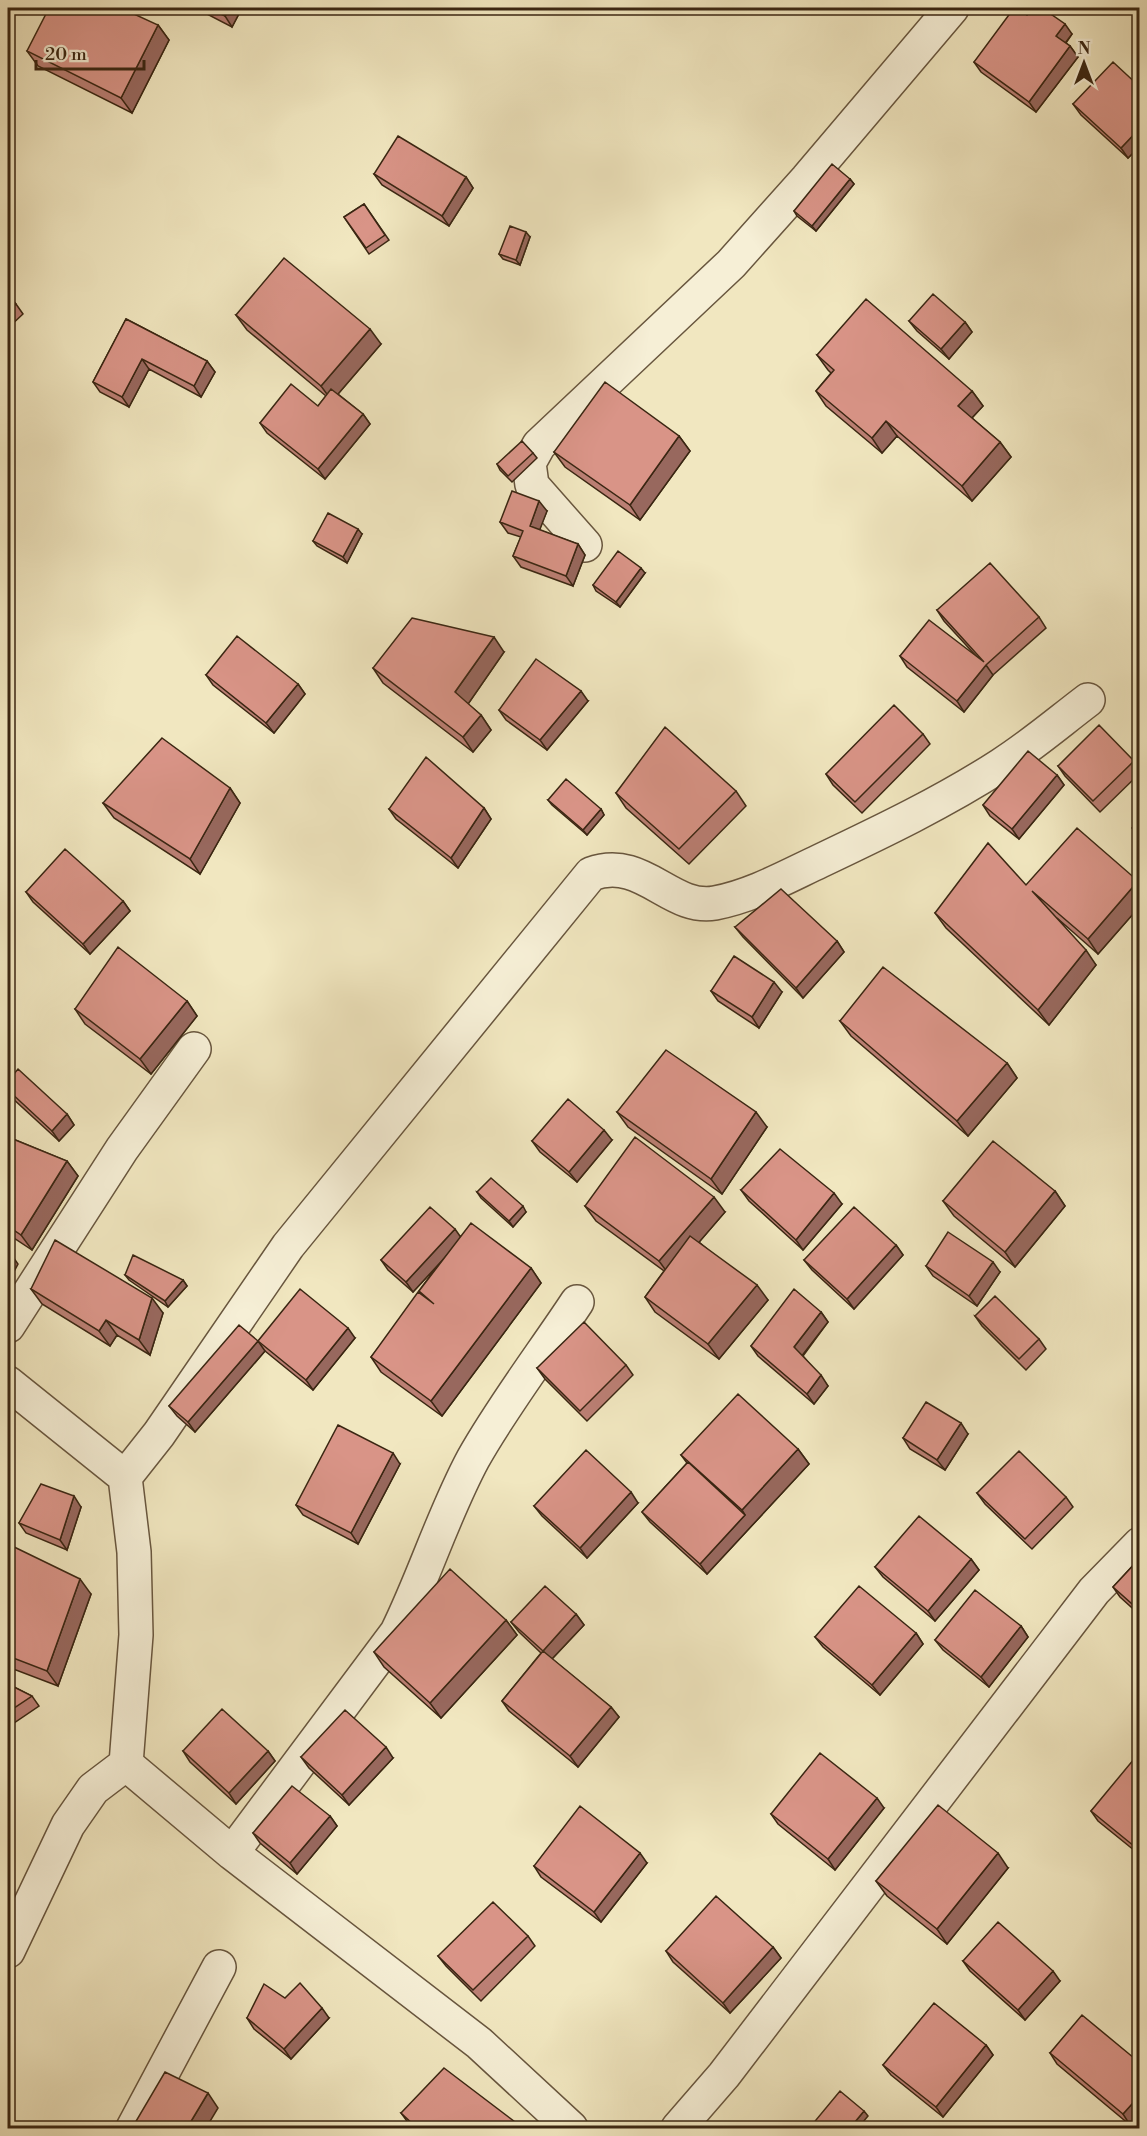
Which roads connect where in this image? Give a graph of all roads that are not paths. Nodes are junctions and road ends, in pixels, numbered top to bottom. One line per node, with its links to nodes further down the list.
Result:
1 (952, 8): 2 (street)
2 (585, 545)
3 (1088, 700): 8 (street)
4 (194, 1049): 6 (street)
5 (577, 1302): 11 (street)
6 (8, 1326)
7 (8, 1383): 8 (street)
8 (125, 1477): 10 (street)
9 (1140, 1545): 16 (street)
10 (126, 1764): 11 (street); 12 (street)
11 (232, 1853): 15 (street)
12 (8, 1951)
13 (219, 1966): 14 (street)
14 (134, 2128)
15 (572, 2128)
16 (678, 2128)

